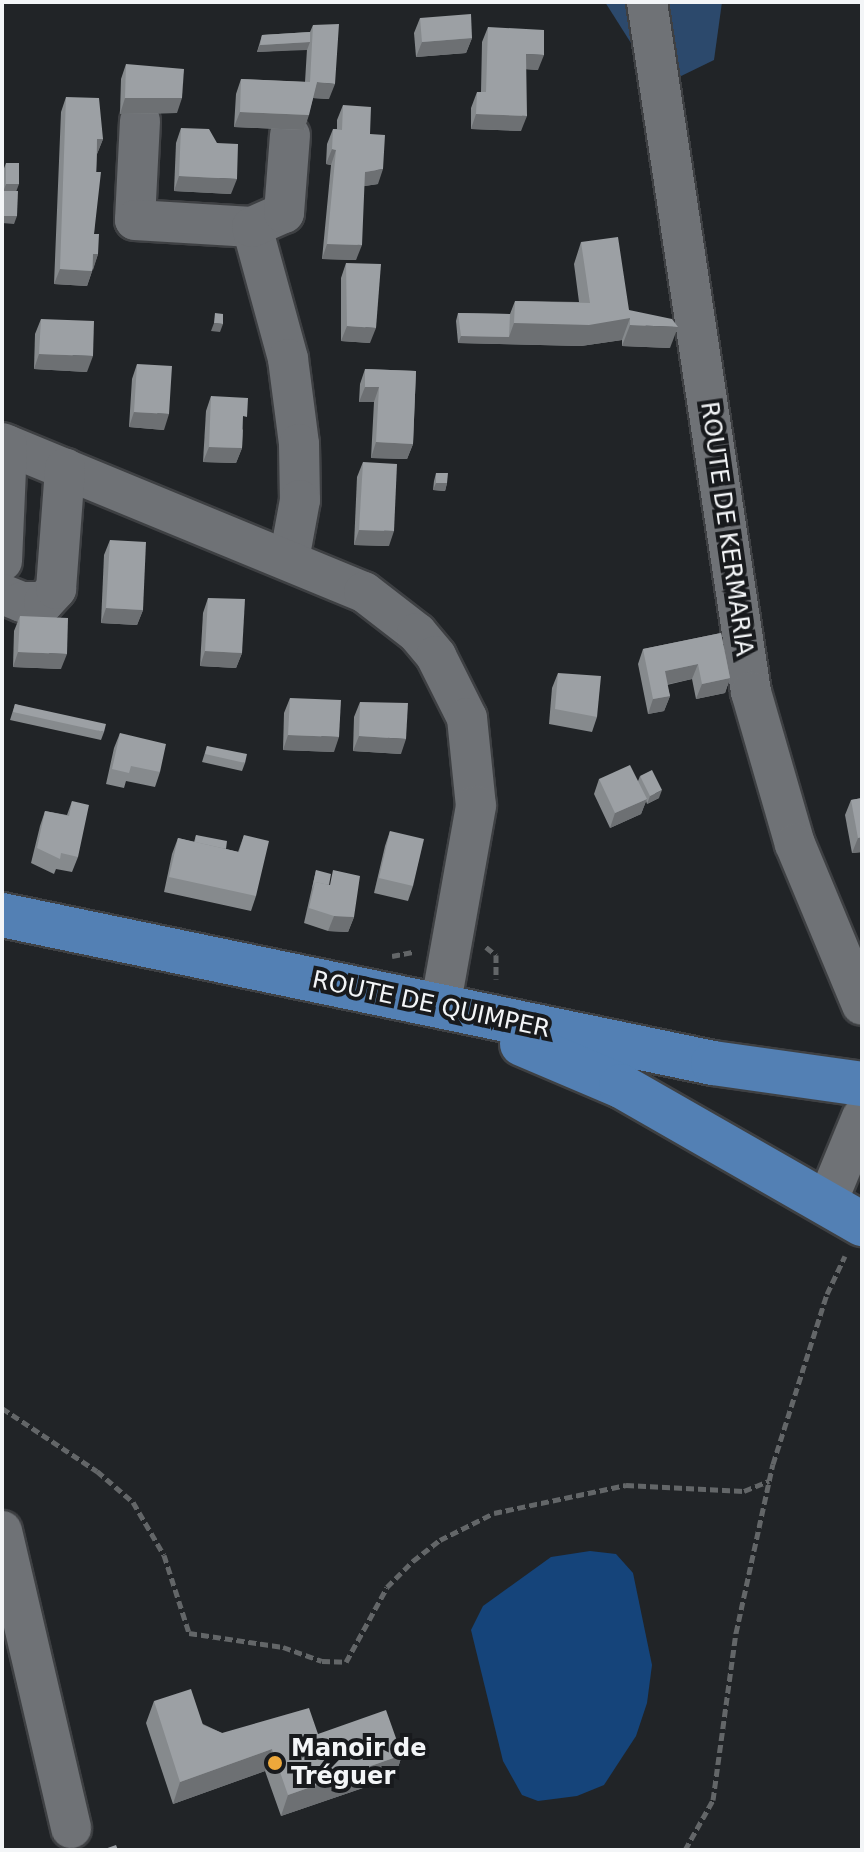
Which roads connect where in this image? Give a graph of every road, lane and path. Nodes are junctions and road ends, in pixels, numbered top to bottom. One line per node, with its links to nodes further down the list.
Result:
1 (651, 19): 11 (street, ROUTE DE KERMARIA)
2 (140, 121): 4 (street)
3 (290, 135): 4 (street)
4 (252, 227): 7 (street)
5 (4, 444): 6 (street); 8 (street)
6 (65, 468): 7 (street); 9 (street)
7 (289, 560): 12 (street)
8 (2, 561)
9 (2, 594)
10 (2, 915): 12 (main road, ROUTE DE QUIMPER)
11 (862, 1005)
12 (440, 1008): 13 (main road, ROUTE DE QUIMPER); 15 (main road)
13 (862, 1084)
14 (862, 1117): 15 (street)
15 (850, 1216): 17 (path)
16 (2, 1408): 17 (path)
17 (769, 1481): 20 (path)
18 (2, 1531): 19 (street)
19 (71, 1828)
20 (685, 1850)

